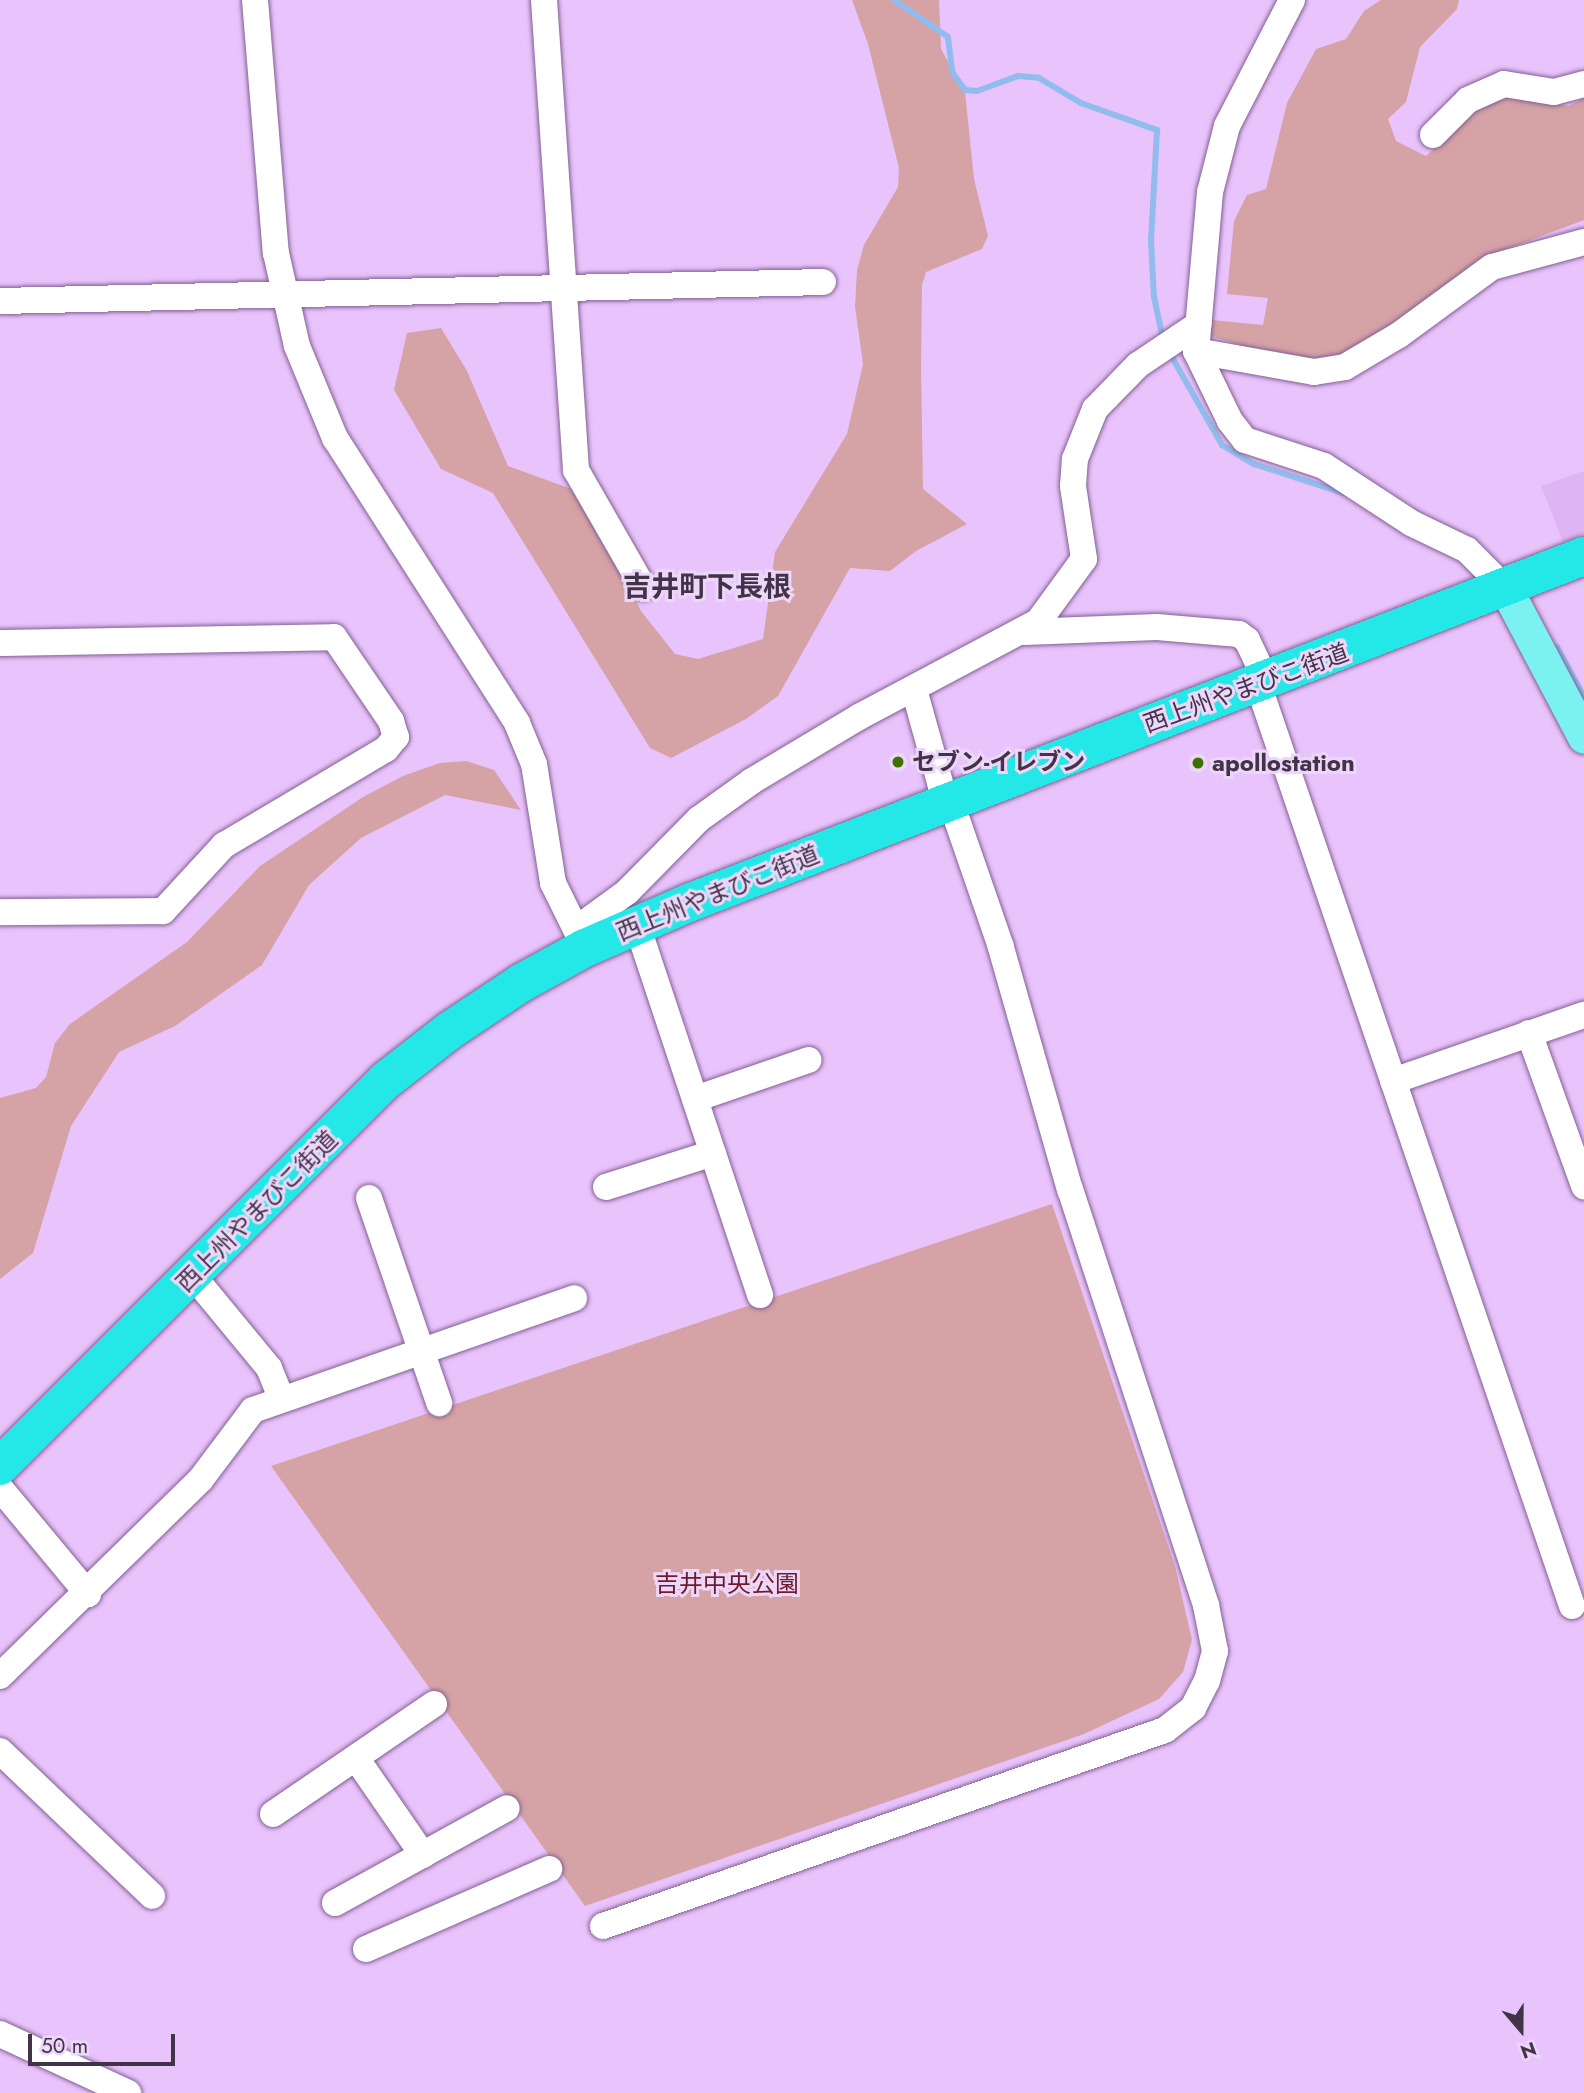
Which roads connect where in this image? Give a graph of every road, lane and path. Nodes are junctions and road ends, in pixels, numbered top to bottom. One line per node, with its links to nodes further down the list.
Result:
1 (255, 0): 9 (street)
2 (544, 0): 8 (street)
3 (1292, 0): 11 (street)
4 (1584, 84): 5 (street)
5 (1433, 135)
6 (1584, 242): 12 (street)
7 (823, 282): 8 (street)
8 (564, 291): 9 (street); 14 (street)
9 (283, 295): 10 (street); 24 (street)
10 (0, 301)
11 (1199, 324): 12 (street); 16 (street)
12 (1196, 351): 15 (street)
13 (1584, 556): 15 (highway, 西上州やまびこ街道)
14 (643, 587)
15 (1506, 589): 18 (highway, 西上州やまびこ街道); 20 (main road)
16 (1025, 632): 18 (street); 19 (street)
17 (0, 643): 22 (street)
18 (1262, 682): 21 (highway, 西上州やまびこ街道); 28 (street)
19 (914, 689): 21 (street); 24 (street)
20 (1584, 737)
21 (950, 800): 23 (highway, 西上州やまびこ街道); 54 (street)
22 (0, 912)
23 (637, 925): 24 (highway, 西上州やまびこ街道); 29 (street)
24 (586, 935): 34 (highway, 西上州やまびこ街道)
25 (1584, 1015): 26 (street)
26 (1529, 1033): 28 (street); 31 (street)
27 (808, 1060): 29 (street)
28 (1394, 1081): 43 (street)
29 (695, 1100): 30 (street)
30 (713, 1153): 32 (street); 35 (street)
31 (1584, 1186)
32 (607, 1187)
33 (369, 1198): 37 (street)
34 (194, 1277): 38 (street); 40 (highway, 西上州やまびこ街道)
35 (760, 1295)
36 (574, 1298): 37 (street)
37 (421, 1350): 38 (street); 39 (street)
38 (281, 1398): 42 (street)
39 (439, 1404)
40 (0, 1466)
41 (0, 1488): 42 (street)
42 (88, 1594): 44 (street)
43 (1572, 1606)
44 (0, 1676)
45 (434, 1704): 47 (street)
46 (0, 1751): 52 (street)
47 (356, 1758): 49 (street); 50 (street)
48 (507, 1808): 50 (street)
49 (273, 1814)
50 (423, 1855): 53 (street)
51 (549, 1869): 55 (street)
52 (152, 1896)
53 (335, 1903)
54 (603, 1926)
55 (366, 1948)
56 (0, 2034): 57 (street)
57 (128, 2093)

